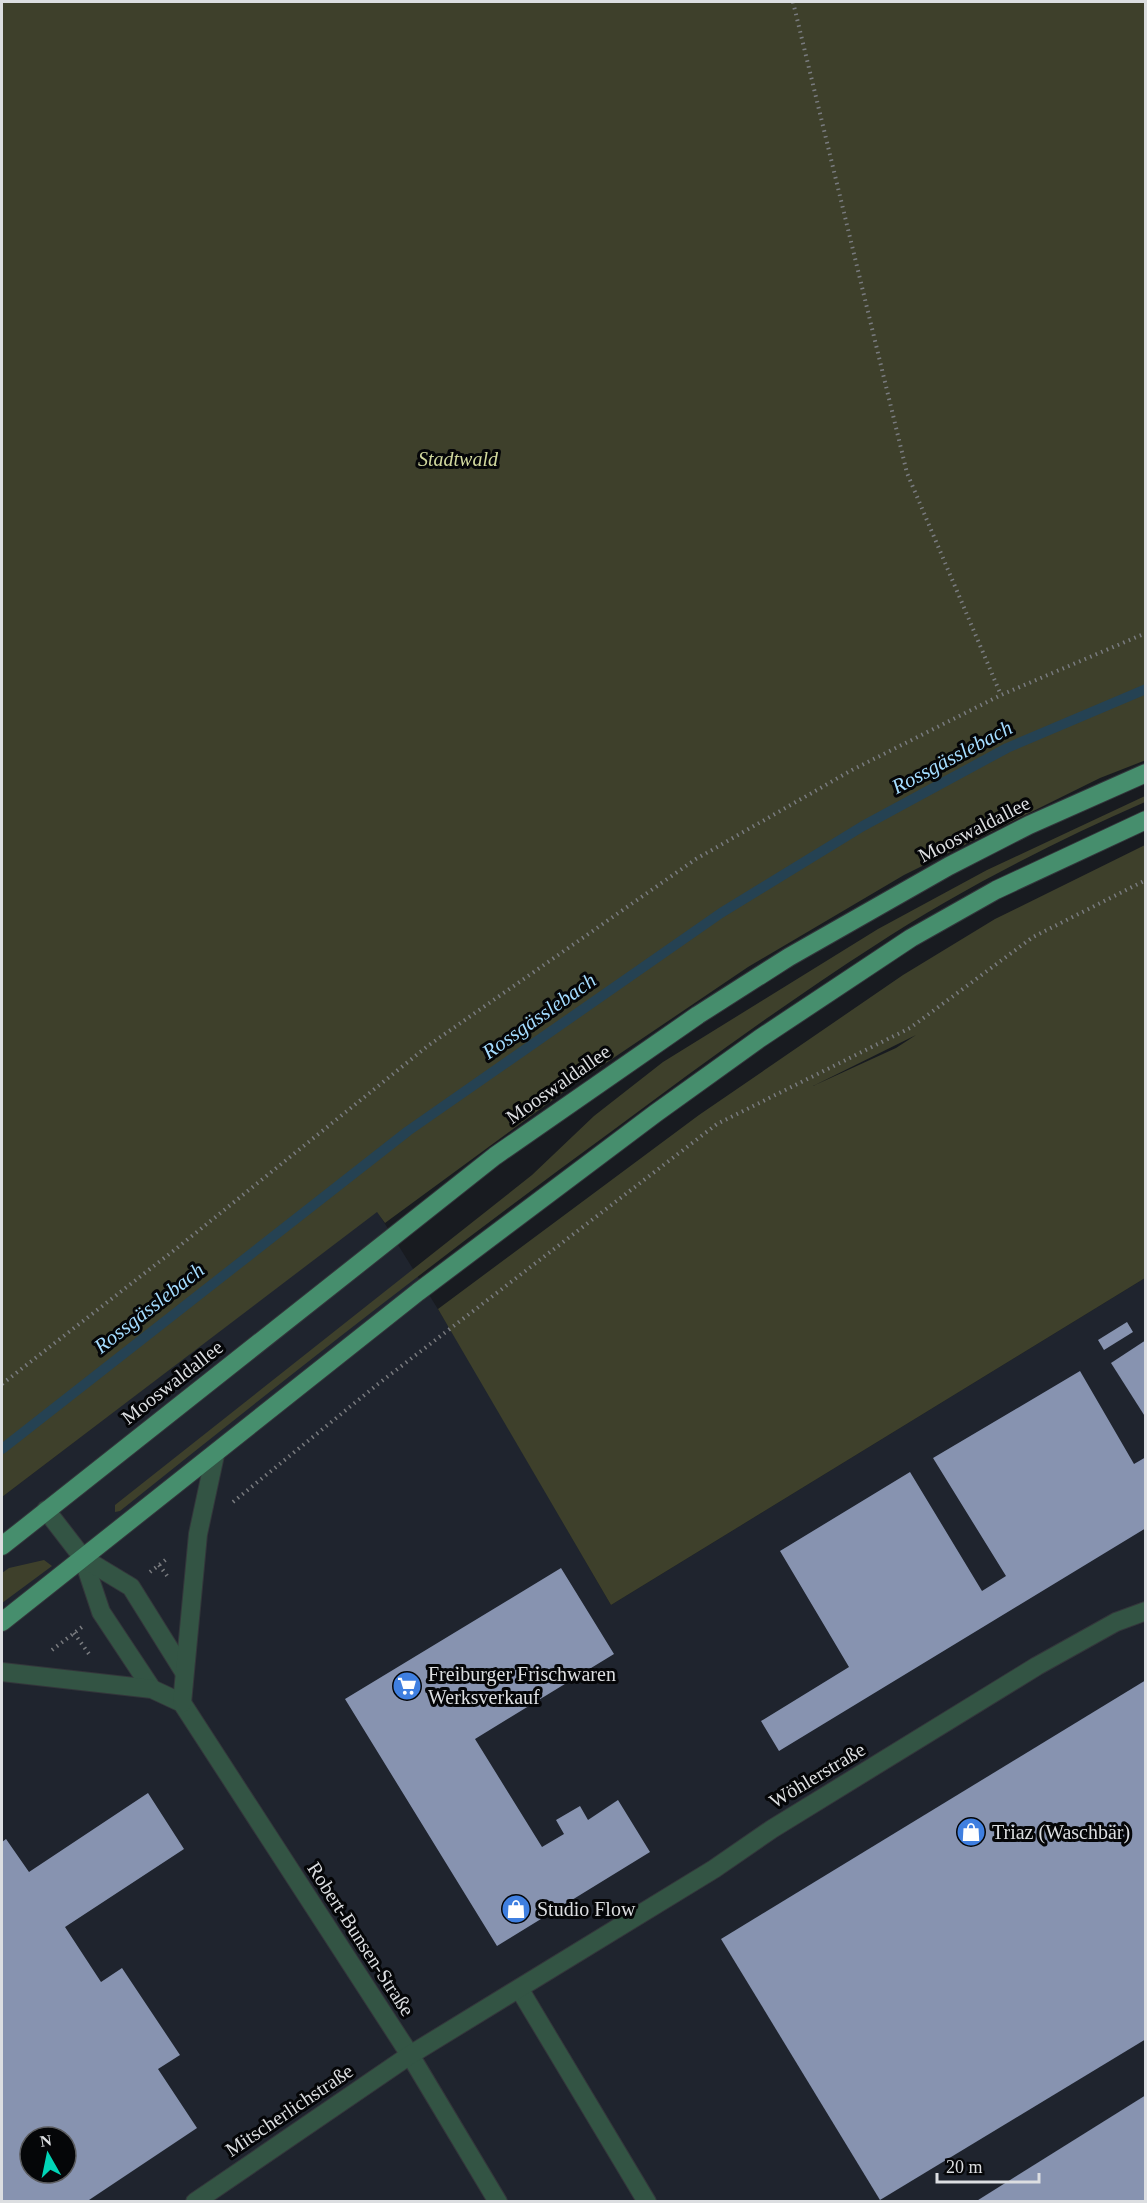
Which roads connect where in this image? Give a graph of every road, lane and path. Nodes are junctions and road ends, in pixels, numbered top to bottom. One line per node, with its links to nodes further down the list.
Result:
1 (793, 2): 3 (path)
2 (1146, 633): 3 (path)
3 (1001, 695): 7 (path)
4 (1146, 772): 10 (main road, Mooswaldallee)
5 (1146, 820): 8 (main road)
6 (1146, 880): 9 (path)
7 (2, 1384)
8 (216, 1455): 11 (street); 13 (main road)
9 (232, 1503)
10 (46, 1510): 12 (main road, Mooswaldallee); 13 (street)
11 (198, 1534): 14 (path); 19 (street)
12 (2, 1546)
13 (83, 1558): 14 (street); 16 (street); 17 (main road)
14 (131, 1587): 19 (street)
15 (1146, 1611): 23 (street, Wöhlerstraße)
16 (101, 1612): 20 (path); 21 (street)
17 (2, 1622)
18 (2, 1672): 20 (street)
19 (184, 1672): 22 (street)
20 (23, 1673): 21 (street)
21 (152, 1689): 22 (street)
22 (182, 1703): 24 (street, Robert-Bunsen-Straße)
23 (519, 1990): 24 (street, Wöhlerstraße); 27 (street)
24 (410, 2055): 25 (street, Mitscherlichstraße); 26 (street, Robert-Bunsen-Straße)
25 (195, 2202)
26 (498, 2202)
27 (647, 2202)

